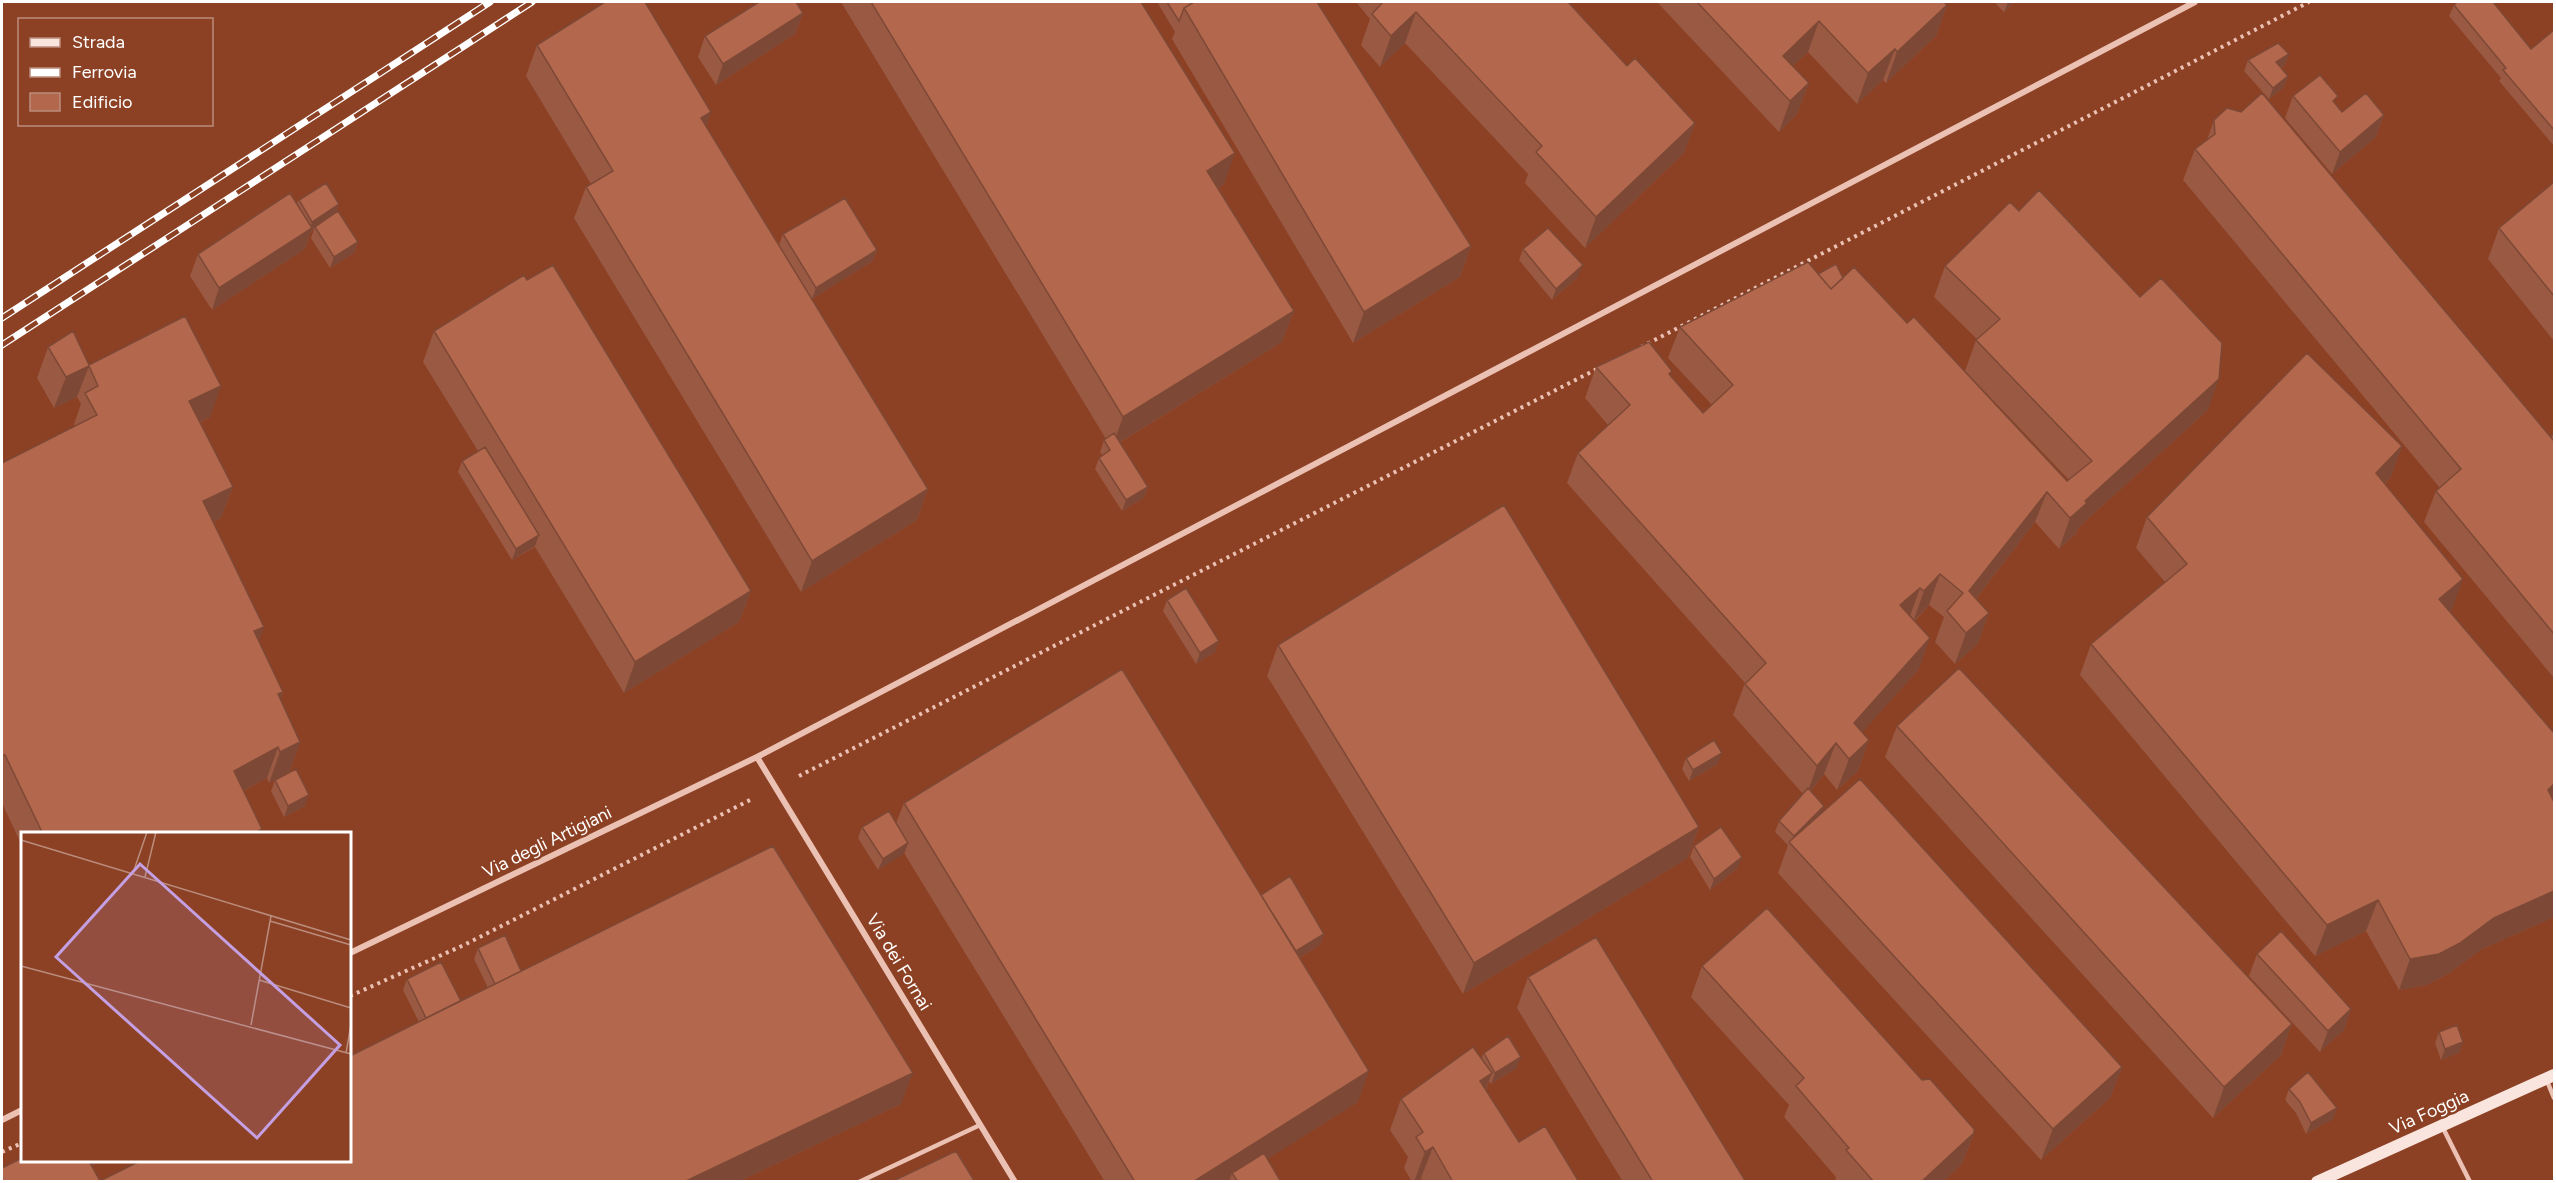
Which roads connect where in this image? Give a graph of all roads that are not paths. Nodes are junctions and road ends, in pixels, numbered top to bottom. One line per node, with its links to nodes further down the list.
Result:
1 (2195, 2): 2 (street, Via degli Artigiani)
2 (757, 757): 3 (street, Via degli Artigiani); 8 (street, Via dei Fornai)
3 (351, 953)
4 (2550, 1077): 5 (lane); 9 (main road, Via Foggia)
5 (2554, 1098)
6 (21, 1110): 7 (street)
7 (2, 1120)
8 (980, 1125): 10 (lane); 11 (street, Via dei Fornai)
9 (2442, 1125): 12 (main road, Via Foggia); 13 (lane)
10 (859, 1182)
11 (1015, 1182)
12 (2317, 1182)
13 (2470, 1182)

